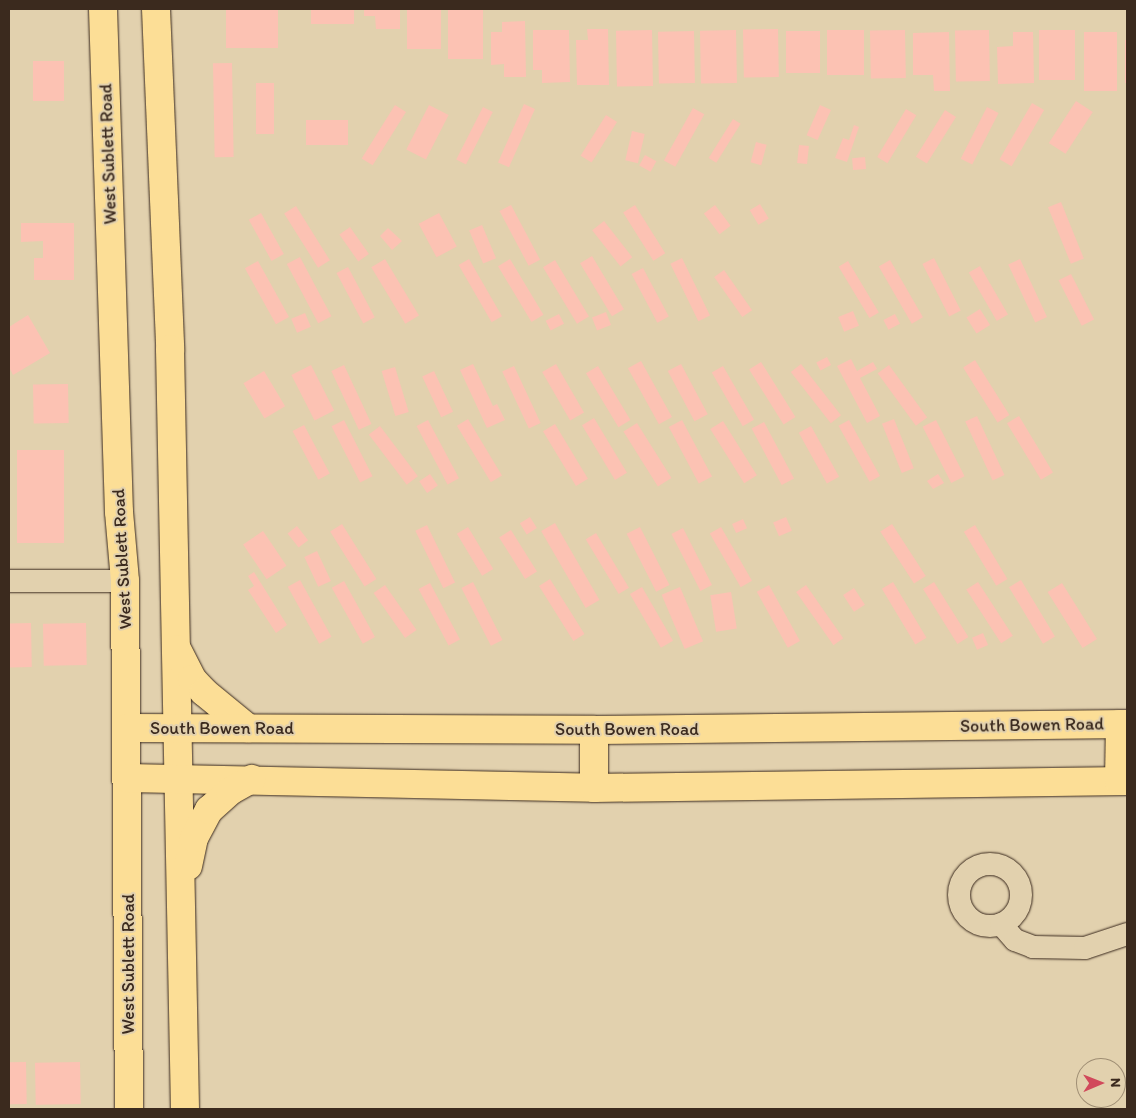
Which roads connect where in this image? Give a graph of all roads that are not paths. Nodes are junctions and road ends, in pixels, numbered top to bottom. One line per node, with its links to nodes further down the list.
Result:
1 (103, 9): 4 (main road, West Sublett Road)
2 (156, 9): 5 (main road)
3 (9, 581): 4 (street)
4 (125, 581): 7 (main road, West Sublett Road)
5 (175, 645): 8 (main road); 9 (main road)
6 (1124, 724): 10 (main road, South Bowen Road); 14 (main road)
7 (127, 728): 8 (main road, South Bowen Road); 12 (main road, West Sublett Road)
8 (177, 728): 9 (main road, South Bowen Road); 11 (main road)
9 (248, 728): 10 (main road, South Bowen Road)
10 (594, 730): 15 (main road)
11 (178, 777): 12 (main road); 13 (main road); 16 (main road)
12 (127, 778): 19 (main road, West Sublett Road)
13 (252, 778): 15 (main road); 16 (main road)
14 (1123, 781): 15 (main road)
15 (594, 788)
16 (181, 896): 20 (main road)
17 (1002, 924): 18 (street)
18 (1127, 934)
19 (129, 1109)
20 (185, 1109)

